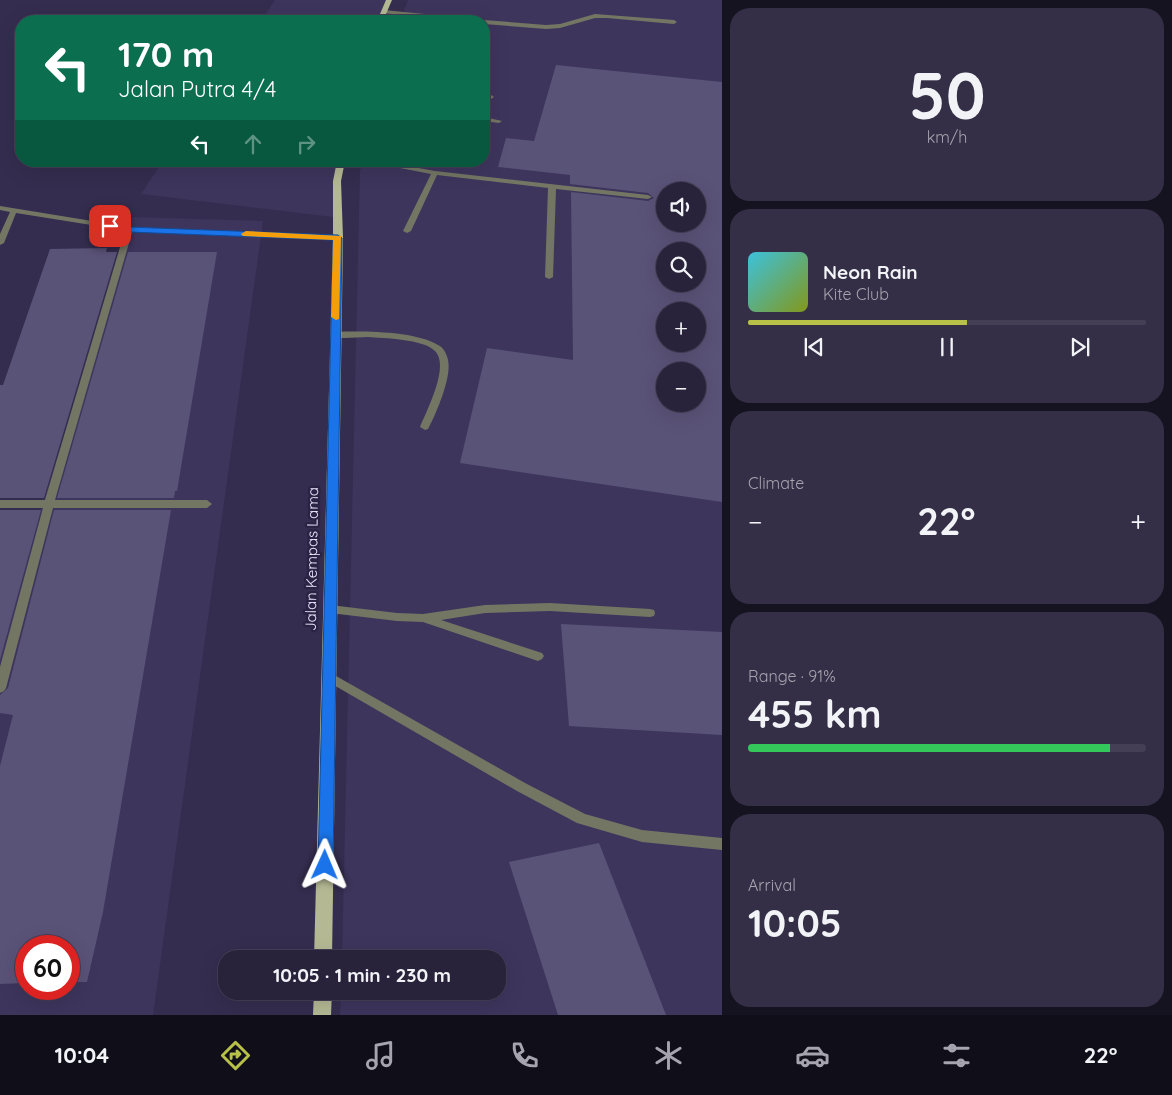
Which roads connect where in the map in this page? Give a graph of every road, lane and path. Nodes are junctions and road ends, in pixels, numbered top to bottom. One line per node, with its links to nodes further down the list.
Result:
1 (389, 0): 2 (main road)
2 (384, 12): 3 (main road); 4 (street)
3 (383, 15)
4 (414, 15)
5 (490, 22): 6 (street)
6 (674, 22)
7 (490, 120): 8 (street)
8 (499, 121)
9 (340, 167): 18 (main road, Jalan Kempas Lama)
10 (401, 167): 11 (street)
11 (435, 173): 12 (street); 17 (street)
12 (552, 186): 13 (street); 20 (street)
13 (648, 197)
14 (0, 208): 15 (street)
15 (14, 210): 16 (street); 19 (street)
16 (129, 229): 18 (street); 25 (street)
17 (407, 231)
18 (338, 238): 21 (main road, Jalan Kempas Lama)
19 (0, 242)
20 (549, 277)
21 (336, 335): 22 (street); 26 (main road, Jalan Kempas Lama)
22 (425, 427)
23 (0, 504): 25 (street)
24 (208, 504): 25 (street)
25 (48, 505): 31 (street)
26 (330, 609): 28 (street); 30 (main road, Jalan Kempas Lama)
27 (650, 614): 28 (street)
28 (423, 618): 29 (street)
29 (538, 656)
30 (329, 677): 32 (street); 33 (main road, Jalan Kempas Lama)
31 (0, 688)
32 (722, 844)
33 (323, 950)
34 (323, 1000): 35 (main road)
35 (322, 1015)

